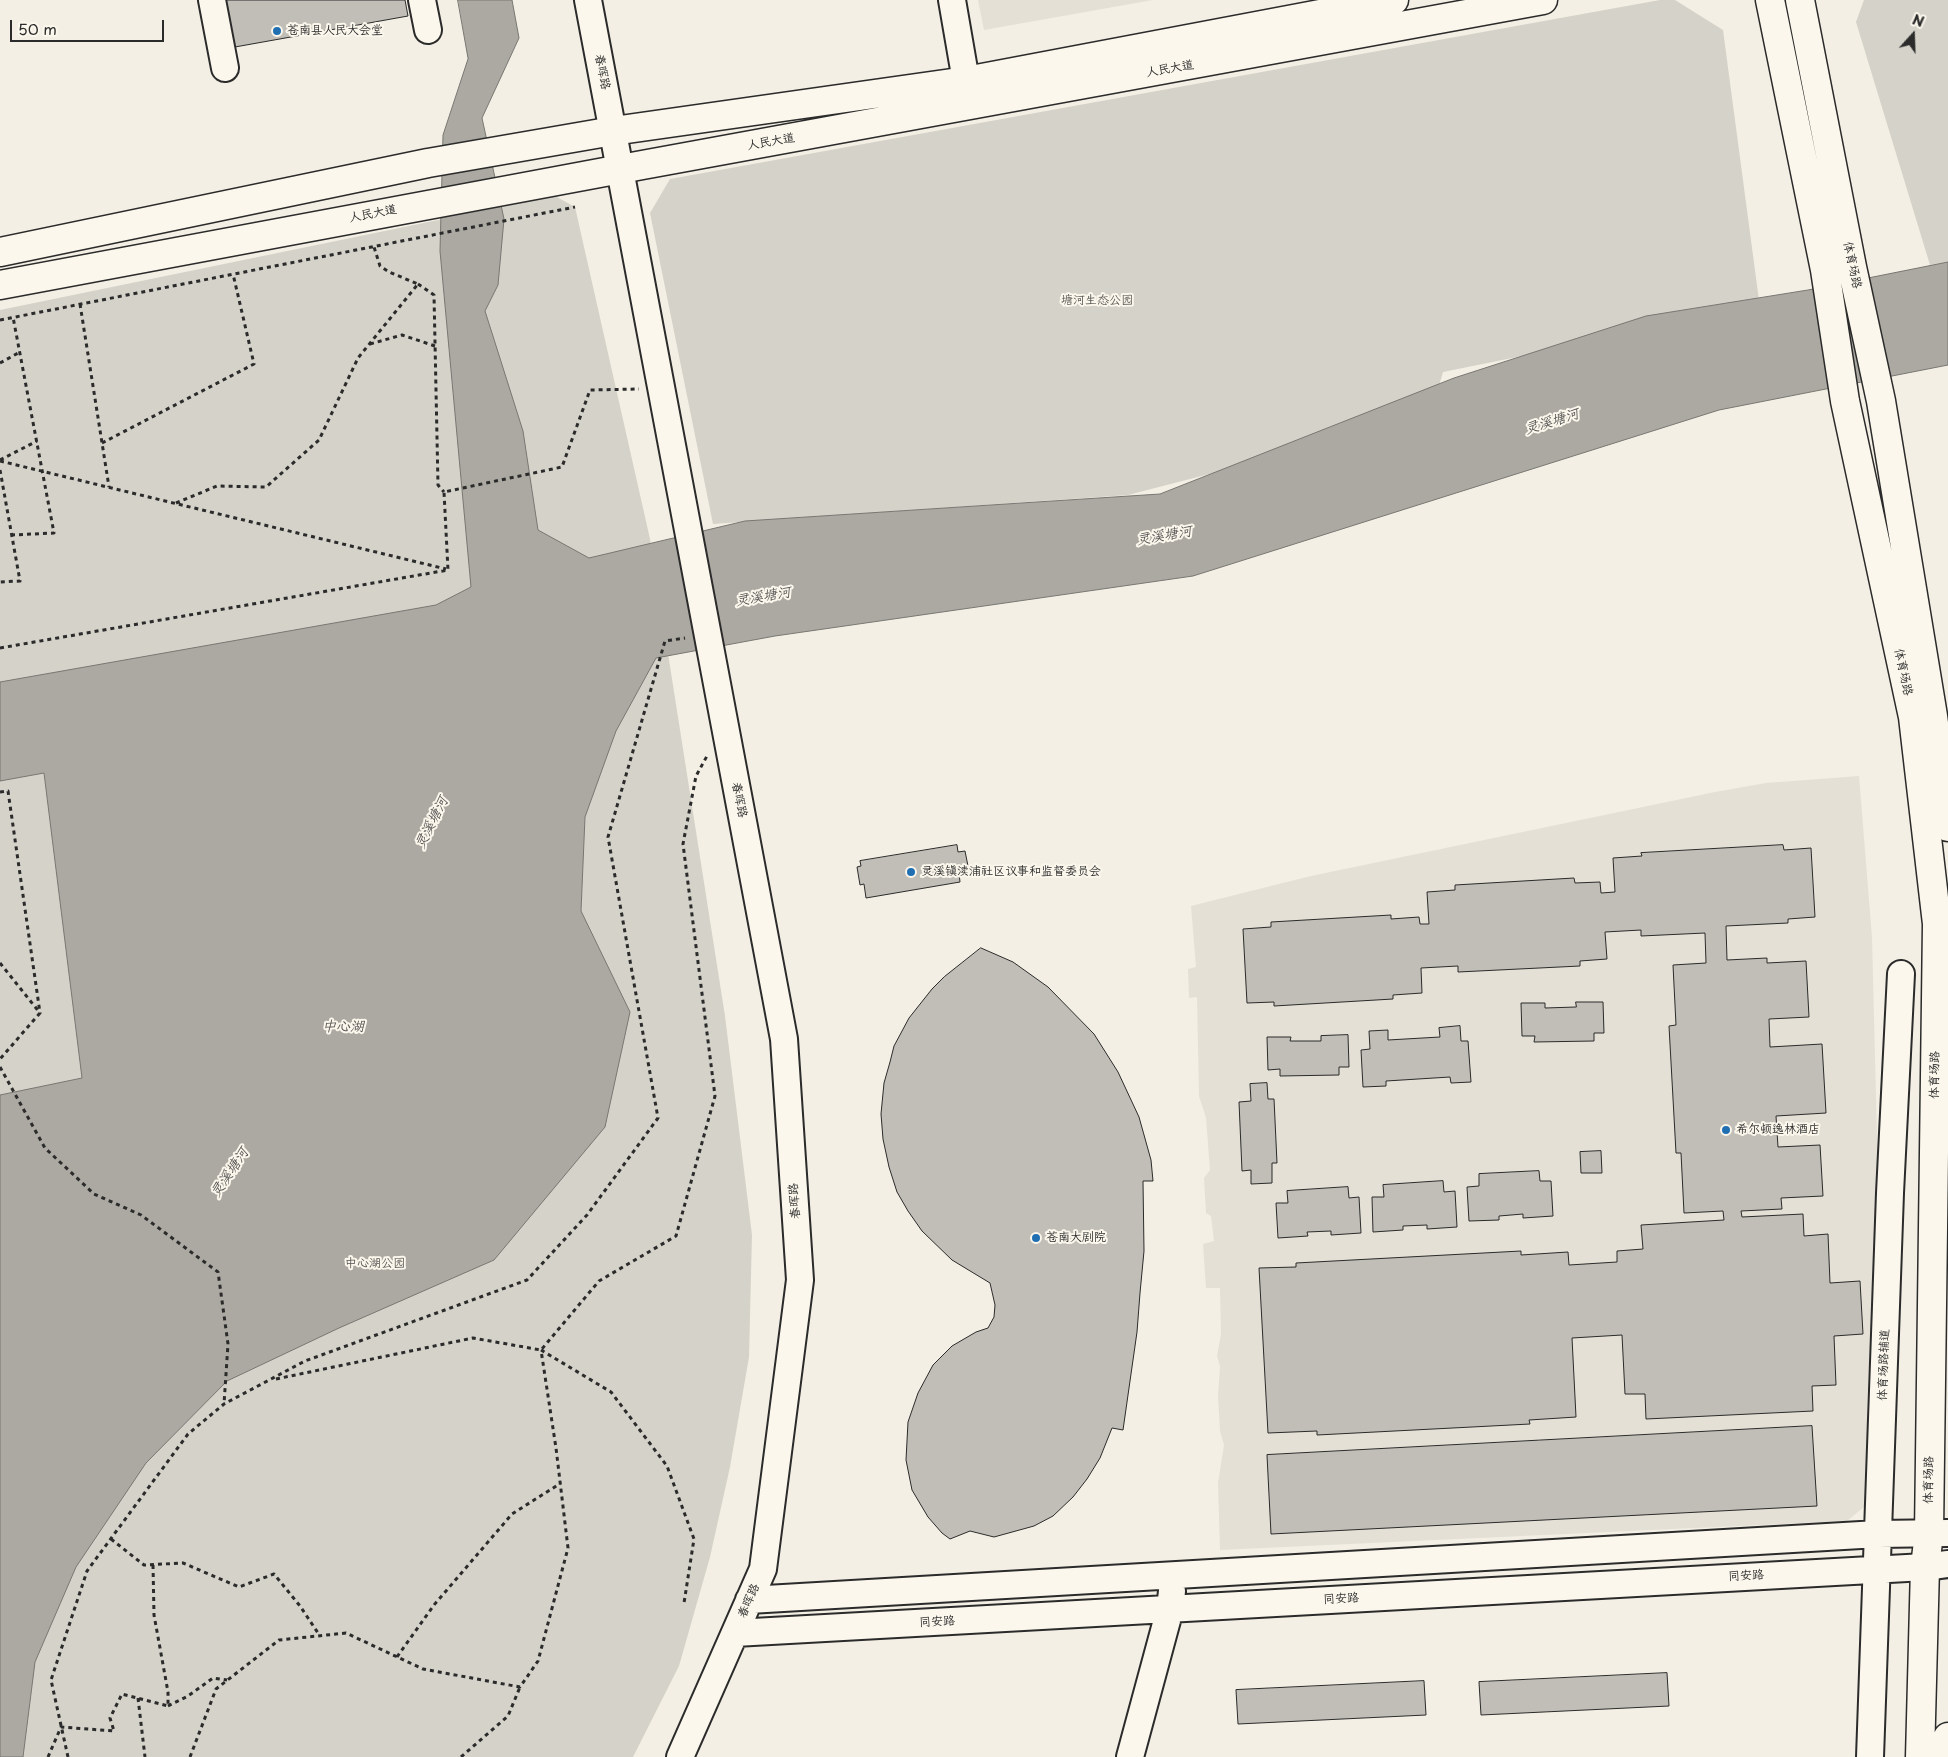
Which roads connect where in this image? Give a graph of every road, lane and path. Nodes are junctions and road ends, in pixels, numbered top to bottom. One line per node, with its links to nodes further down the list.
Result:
1 (212, 0): 10 (street)
2 (422, 0): 9 (street)
3 (588, 0): 12 (street, 春晖路)
4 (952, 0): 11 (street)
5 (1394, 0): 11 (main road, 人民大道)
6 (1543, 0): 12 (main road, 人民大道)
7 (1770, 0): 52 (main road, 体育场路)
8 (1800, 0): 42 (main road, 体育场路)
9 (428, 30)
10 (225, 68)
11 (966, 81): 12 (main road, 人民大道)
12 (616, 148): 15 (main road, 人民大道); 18 (main road, 人民大道); 26 (street, 春晖路)
13 (575, 207): 14 (path)
14 (374, 246): 16 (path); 17 (path)
15 (0, 252)
16 (233, 274): 19 (path); 28 (path)
17 (418, 284): 22 (path); 23 (path)
18 (0, 285)
19 (80, 304): 20 (path); 28 (path)
20 (14, 317): 21 (path); 24 (path)
21 (0, 320)
22 (370, 344): 23 (path); 34 (path)
23 (435, 346): 33 (path)
24 (20, 352): 25 (path); 27 (path)
25 (0, 363)
26 (662, 389): 33 (path); 38 (street, 春晖路)
27 (37, 441): 29 (path); 31 (path)
28 (102, 443): 32 (path)
29 (0, 460): 31 (path)
30 (0, 470): 35 (path)
31 (42, 471): 32 (path); 35 (path)
32 (109, 487): 34 (path)
33 (444, 492): 36 (path)
34 (175, 503): 36 (path)
35 (11, 535): 37 (path)
36 (448, 570): 39 (path)
37 (0, 582)
38 (708, 633): 40 (street, 春晖路); 49 (path)
39 (0, 648)
40 (725, 725): 48 (path); 59 (street, 春晖路)
41 (0, 792): 45 (path)
42 (1948, 827)
43 (0, 963): 45 (path)
44 (1901, 974): 53 (street, 体育场路辅道)
45 (40, 1013): 46 (path)
46 (0, 1058)
47 (0, 1067): 50 (path)
48 (541, 1350): 49 (path); 51 (path); 60 (path)
49 (270, 1380): 50 (path)
50 (224, 1404): 54 (path)
51 (560, 1483): 64 (path); 66 (path)
52 (1938, 1533): 53 (street); 56 (main road, 体育场路)
53 (1878, 1534): 57 (street, 体育场路辅道); 58 (street)
54 (111, 1539): 55 (path); 69 (path)
55 (153, 1565): 63 (path); 68 (path)
56 (1937, 1566): 57 (street, 同安路); 79 (main road, 体育场路)
57 (1877, 1569): 61 (street, 同安路); 78 (street, 体育场路辅道)
58 (1174, 1576): 59 (street); 61 (street)
59 (749, 1600): 62 (street, 春晖路)
60 (684, 1603)
61 (1170, 1609): 62 (street, 同安路); 77 (street)
62 (734, 1633): 76 (street, 春晖路)
63 (320, 1636): 64 (path); 65 (path)
64 (398, 1657): 66 (path)
65 (227, 1680): 68 (path); 74 (path)
66 (520, 1687): 75 (path)
67 (138, 1698): 68 (path); 69 (path); 73 (path)
68 (168, 1706)
69 (61, 1727): 71 (path); 72 (path)
70 (1948, 1737): 80 (main road)
71 (48, 1757)
72 (68, 1757)
73 (145, 1757)
74 (190, 1757)
75 (461, 1757)
76 (680, 1757)
77 (1130, 1757)
78 (1870, 1757)
79 (1920, 1757)
80 (1948, 1757)

